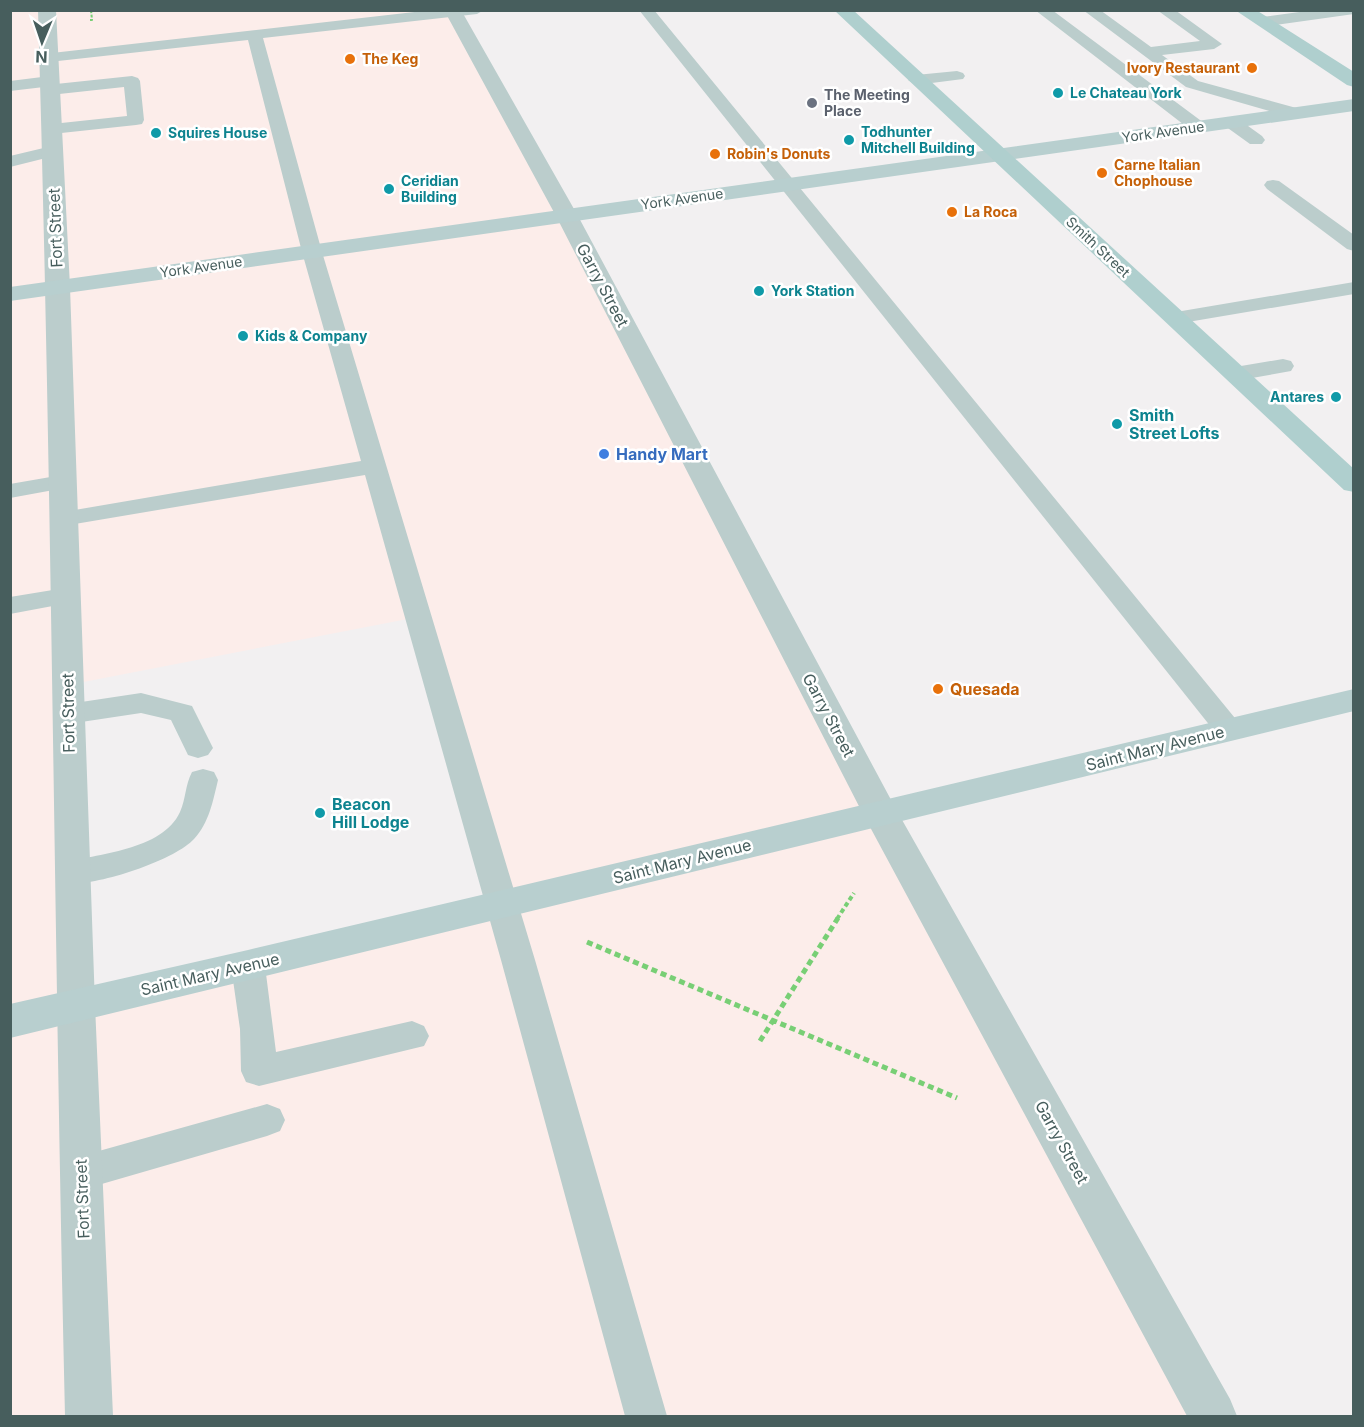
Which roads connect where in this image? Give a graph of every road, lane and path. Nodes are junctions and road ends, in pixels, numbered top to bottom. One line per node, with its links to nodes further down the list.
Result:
1 (91, 10): 11 (path)
2 (477, 10): 10 (lane)
3 (646, 10): 29 (lane)
4 (842, 10): 17 (main road, Smith Street)
5 (1042, 10): 23 (lane)
6 (1090, 10): 15 (lane)
7 (1164, 10): 15 (lane)
8 (1243, 10): 12 (main road)
9 (1351, 10): 12 (lane)
10 (452, 12): 13 (lane); 30 (street, Garry Street)
11 (92, 20)
12 (1262, 22): 18 (main road)
13 (254, 35): 14 (lane); 32 (lane)
14 (50, 52): 19 (lane); 24 (street, Fort Street); 24 (lane)
15 (1148, 52): 21 (lane)
16 (954, 72): 17 (lane)
17 (913, 77): 26 (main road, Smith Street)
18 (1353, 81)
19 (10, 86)
20 (1353, 105): 21 (main road, York Avenue)
21 (1294, 113): 22 (main road, York Avenue)
22 (1231, 122): 23 (main road, York Avenue); 25 (lane)
23 (1198, 127): 26 (main road, York Avenue)
24 (52, 140): 27 (lane); 33 (street, Fort Street)
25 (1256, 140)
26 (997, 155): 29 (main road, York Avenue); 36 (main road, Smith Street)
27 (10, 162)
28 (1273, 184): 31 (lane)
29 (787, 185): 30 (main road, York Avenue); 48 (lane)
30 (567, 216): 32 (main road, York Avenue); 51 (street, Garry Street)
31 (1353, 244)
32 (312, 252): 33 (main road, York Avenue); 39 (lane)
33 (58, 287): 35 (main road, York Avenue); 40 (street, Fort Street)
34 (1353, 288): 36 (lane)
35 (10, 294)
36 (1176, 318): 38 (main road, Smith Street)
37 (1278, 361): 38 (lane)
38 (1230, 369): 41 (main road, Smith Street)
39 (374, 466): 43 (lane); 54 (lane)
40 (63, 483): 42 (lane); 43 (street, Fort Street)
41 (1353, 484)
42 (10, 491)
43 (63, 519): 44 (street, Fort Street)
44 (65, 596): 45 (lane); 47 (street, Fort Street)
45 (10, 606)
46 (1353, 700): 48 (main road, Saint Mary Avenue)
47 (68, 714): 49 (lane); 52 (street, Fort Street)
48 (1229, 730): 51 (main road, Saint Mary Avenue)
49 (198, 748)
50 (203, 780): 52 (lane)
51 (881, 814): 54 (main road, Saint Mary Avenue); 67 (street, Garry Street)
52 (72, 873): 57 (street, Fort Street)
53 (854, 893): 59 (path)
54 (502, 905): 56 (main road, Saint Mary Avenue); 66 (lane)
55 (587, 942): 59 (path)
56 (248, 966): 57 (main road, Saint Mary Avenue); 60 (lane)
57 (75, 1005): 58 (main road, Saint Mary Avenue); 64 (street, Fort Street)
58 (10, 1021)
59 (774, 1021): 61 (path); 62 (path)
60 (412, 1036)
61 (760, 1041)
62 (957, 1098)
63 (267, 1120): 64 (lane)
64 (81, 1173): 65 (street, Fort Street)
65 (89, 1416)
66 (646, 1416)
67 (1212, 1416)

